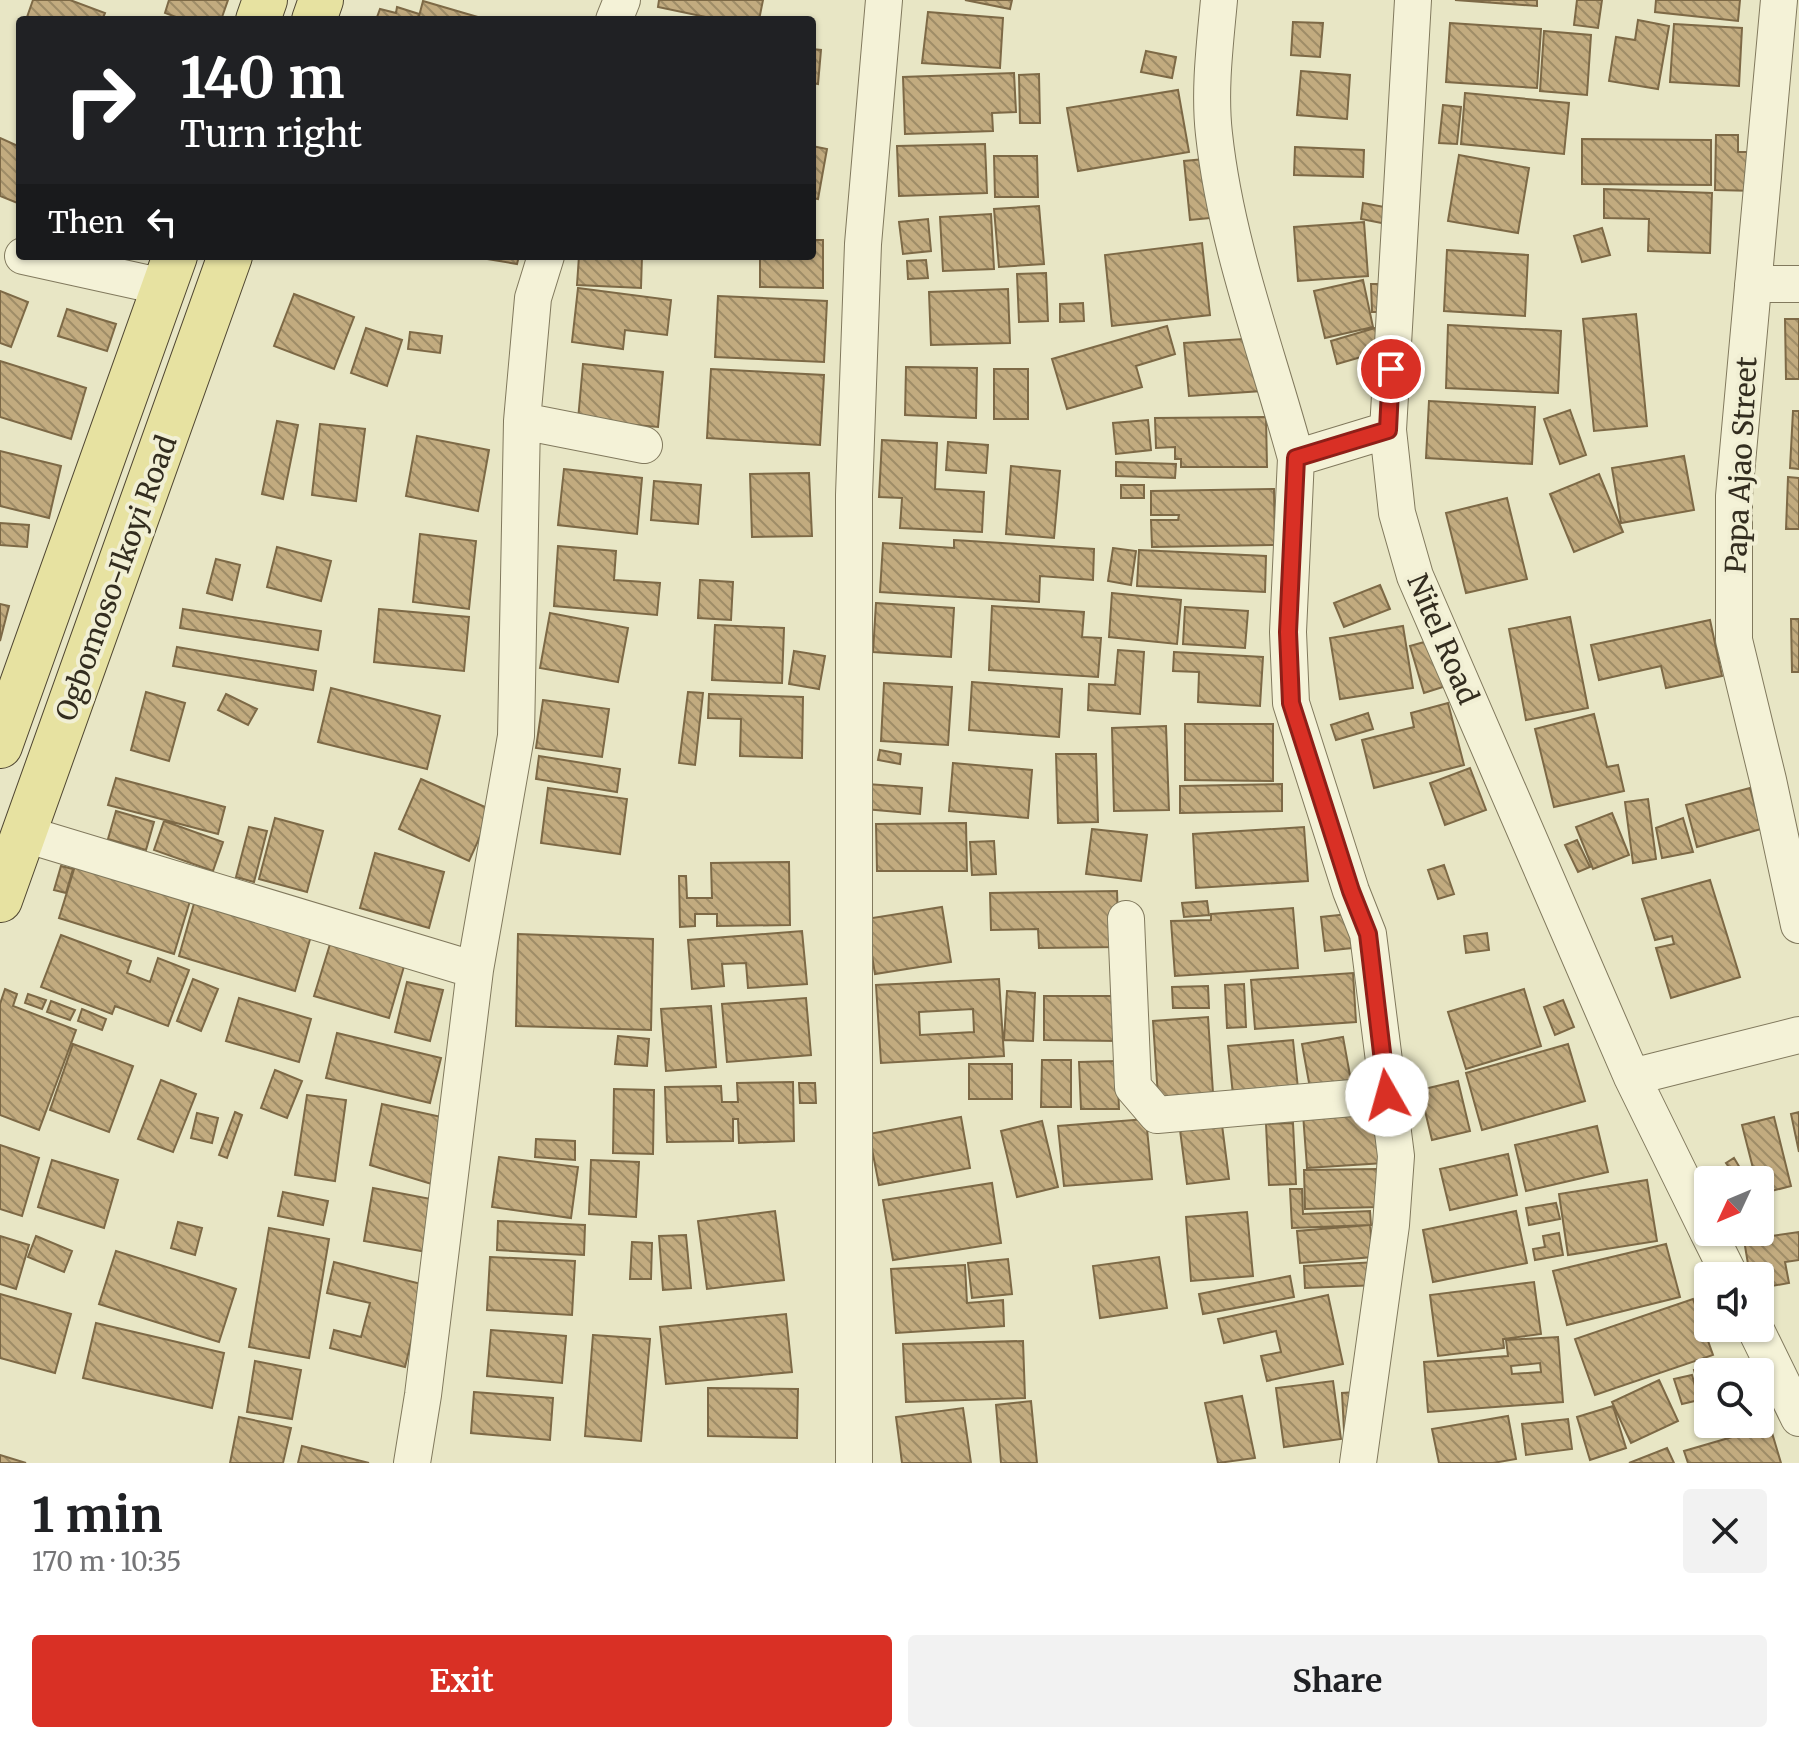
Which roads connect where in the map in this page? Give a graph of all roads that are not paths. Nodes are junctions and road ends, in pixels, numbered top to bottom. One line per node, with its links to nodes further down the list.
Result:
1 (884, 0): 28 (street)
2 (1219, 0): 14 (street)
3 (1413, 0): 12 (street, Nitel Road)
4 (1779, 0): 9 (street, Papa Ajao Street)
5 (59, 260): 8 (street)
6 (229, 260): 16 (main road, Ogbomoso-Ikoyi Road)
7 (545, 260): 11 (street)
8 (170, 272): 15 (main road, Ogbomoso-Ikoyi Road)
9 (1753, 284): 10 (street); 19 (street, Papa Ajao Street)
10 (1799, 284)
11 (522, 421): 13 (street); 20 (street)
12 (1388, 430): 14 (street); 22 (street, Nitel Road)
13 (644, 445)
14 (1296, 458): 23 (street)
15 (0, 746)
16 (25, 834): 17 (main road, Ogbomoso-Ikoyi Road); 20 (street)
17 (0, 900)
18 (1126, 919): 23 (street)
19 (1799, 925)
20 (475, 970): 27 (street)
21 (1799, 1035): 22 (street)
22 (1632, 1077): 24 (street, Nitel Road)
23 (1387, 1095): 29 (street)
24 (1694, 1203)
25 (1762, 1342): 26 (street)
26 (1799, 1418)
27 (412, 1463)
28 (854, 1463)
29 (1358, 1463)

